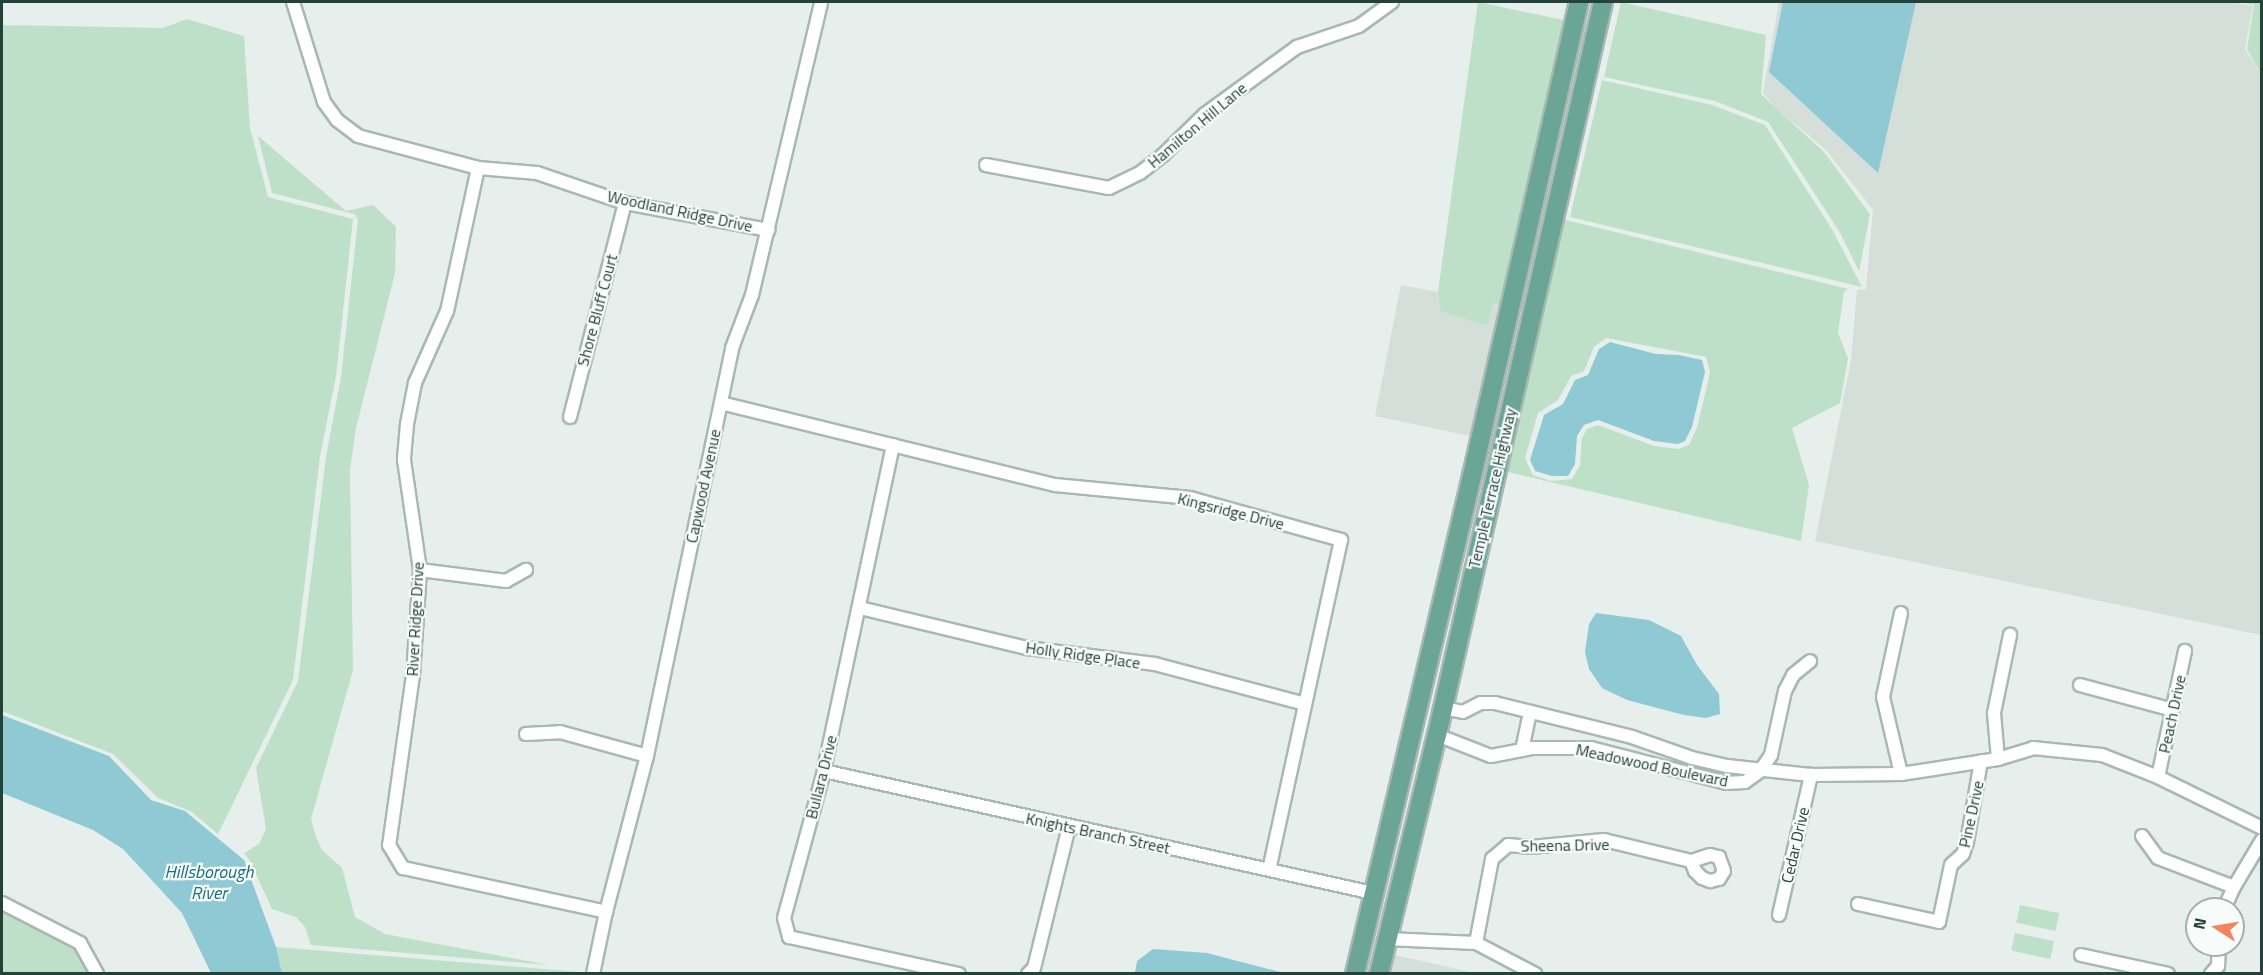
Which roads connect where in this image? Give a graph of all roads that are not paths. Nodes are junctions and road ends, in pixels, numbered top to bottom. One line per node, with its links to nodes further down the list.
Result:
1 (293, 2): 8 (street, Woodland Ridge Drive)
2 (821, 2): 10 (street, Capwood Avenue)
3 (1392, 2): 7 (street, Hamilton Hill Lane)
4 (1603, 2): 6 (main road, Temple Terrace Highway)
5 (1577, 9): 6 (main road); 11 (main road, Temple Terrace Highway)
6 (1599, 22): 12 (main road, Temple Terrace Highway)
7 (986, 165)
8 (478, 168): 9 (street, Woodland Ridge Drive); 16 (street, River Ridge Drive)
9 (625, 203): 10 (street, Woodland Ridge Drive); 14 (street, Shore Bluff Court)
10 (768, 230): 13 (street, Capwood Avenue)
11 (1490, 398): 12 (main road); 18 (main road, Temple Terrace Highway)
12 (1512, 402): 26 (main road, Temple Terrace Highway)
13 (721, 403): 15 (street, Kingsridge Drive); 32 (street, Capwood Avenue)
14 (570, 417)
15 (893, 445): 19 (street, Bullara Drive); 25 (street, Kingsridge Drive)
16 (420, 570): 17 (street); 52 (street, River Ridge Drive)
17 (526, 570)
18 (1442, 604): 30 (main road); 47 (main road, Temple Terrace Highway)
19 (860, 608): 25 (street, Holly Ridge Place); 35 (street, Bullara Drive)
20 (1901, 613): 37 (street)
21 (2010, 635): 33 (street)
22 (2186, 651): 27 (street, Peach Drive)
23 (1810, 662): 36 (street)
24 (2080, 686): 27 (street)
25 (1305, 704): 45 (street, Kingsridge Drive)
26 (1443, 708): 28 (street, Meadowood Boulevard); 30 (main road, Temple Terrace Highway)
27 (2173, 710): 39 (street, Peach Drive)
28 (1530, 712): 31 (street); 36 (street, Meadowood Boulevard)
29 (526, 734): 32 (street)
30 (1437, 735): 31 (street, Meadowood Boulevard); 49 (main road, Temple Terrace Highway)
31 (1522, 750): 36 (street, Meadowood Boulevard)
32 (647, 756): 52 (street, Capwood Avenue)
33 (1998, 759): 34 (street, Meadowood Boulevard); 39 (street, Meadowood Boulevard)
34 (1982, 761): 37 (street, Meadowood Boulevard); 51 (street, Pine Drive)
35 (824, 771): 40 (street, Knights Branch Street); 60 (street, Bullara Drive)
36 (1760, 771): 38 (street, Meadowood Boulevard)
37 (1901, 774): 38 (street, Meadowood Boulevard)
38 (1811, 775): 53 (street, Cedar Drive)
39 (2158, 777): 41 (street, Meadowood Boulevard)
40 (1069, 828): 45 (street, Knights Branch Street); 61 (street)
41 (2262, 828)
42 (2142, 836): 46 (street)
43 (2262, 840): 46 (street)
44 (1691, 861): 55 (street, Sheena Drive)
45 (1269, 870): 47 (street, Knights Branch Street)
46 (2234, 886): 48 (street)
47 (1373, 893): 49 (main road); 62 (main road, Temple Terrace Highway)
48 (2229, 897)
49 (1397, 898): 54 (main road, Temple Terrace Highway)
50 (2, 903): 58 (street)
51 (1858, 904)
52 (606, 912): 59 (street, Capwood Avenue)
53 (1779, 915)
54 (1387, 939): 55 (street); 63 (main road, Temple Terrace Highway)
55 (1476, 943): 64 (street)
56 (2081, 955): 65 (street)
57 (2218, 957): 66 (street)
58 (97, 974)
59 (593, 974)
60 (959, 974)
61 (1028, 974)
62 (1355, 974)
63 (1379, 974)
64 (1535, 974)
65 (2168, 974)
66 (2211, 974)

